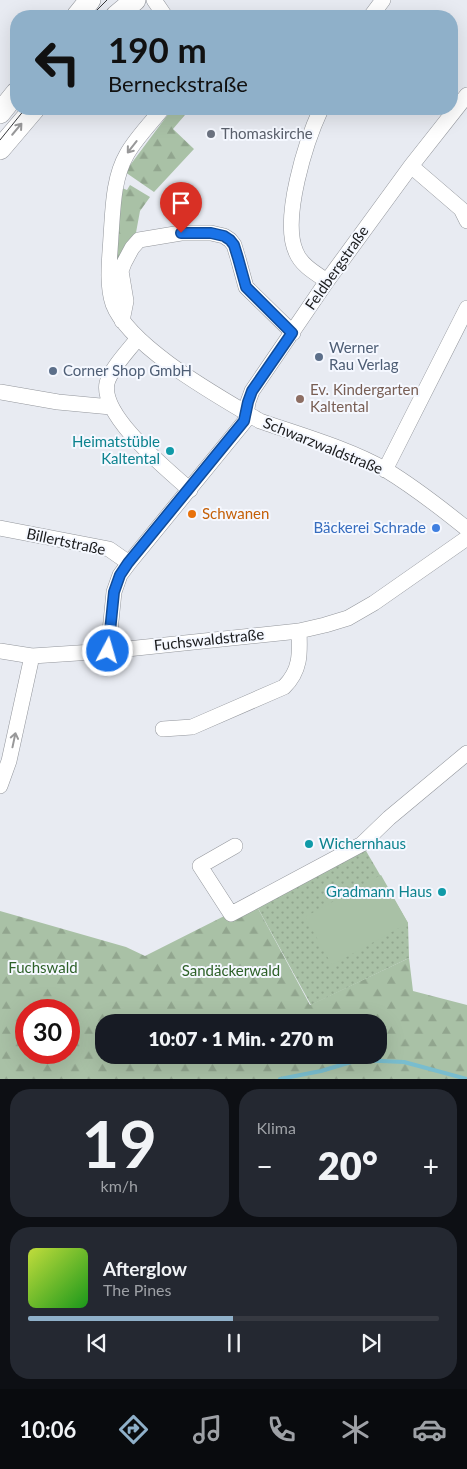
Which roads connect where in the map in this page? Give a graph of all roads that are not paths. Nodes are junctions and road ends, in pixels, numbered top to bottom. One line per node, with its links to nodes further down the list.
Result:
1 (90, 0): 3 (main road)
2 (384, 0): 4 (street)
3 (82, 10)
4 (376, 10)
5 (467, 95): 7 (street, Feldbergstraße)
6 (10, 100): 8 (main road)
7 (458, 106)
8 (0, 113)
9 (29, 115): 13 (main road, one-way to 9)
10 (157, 115): 18 (street, Schwarzwaldstraße, one-way to 18)
11 (319, 115): 16 (street)
12 (451, 115): 14 (street, Feldbergstraße)
13 (0, 149)
14 (411, 166): 15 (street); 16 (street, Feldbergstraße)
15 (467, 221)
16 (326, 281): 19 (street, Feldbergstraße)
17 (467, 308): 24 (street)
18 (122, 321): 19 (street); 20 (street, Schwarzwaldstraße)
19 (292, 333): 23 (street, Feldbergstraße)
20 (138, 338): 22 (street); 23 (street, Schwarzwaldstraße)
21 (0, 392): 22 (street)
22 (111, 407): 25 (street)
23 (246, 412): 24 (street, Schwarzwaldstraße); 25 (street, Feldbergstraße)
24 (385, 470): 27 (street, Schwarzwaldstraße)
25 (190, 490): 29 (street, Feldbergstraße)
26 (0, 528): 29 (street, Billertstraße)
27 (467, 528)
28 (467, 538): 30 (street, Fuchswaldstraße)
29 (128, 563): 32 (street, Feldbergstraße)
30 (299, 630): 32 (street, Fuchswaldstraße); 34 (street)
31 (0, 650): 33 (street, Fuchswaldstraße)
32 (108, 651): 33 (street, Fuchswaldstraße)
33 (32, 656): 36 (street, one-way to 33)
34 (163, 729)
35 (466, 756): 37 (street)
36 (0, 786)
37 (235, 846)

